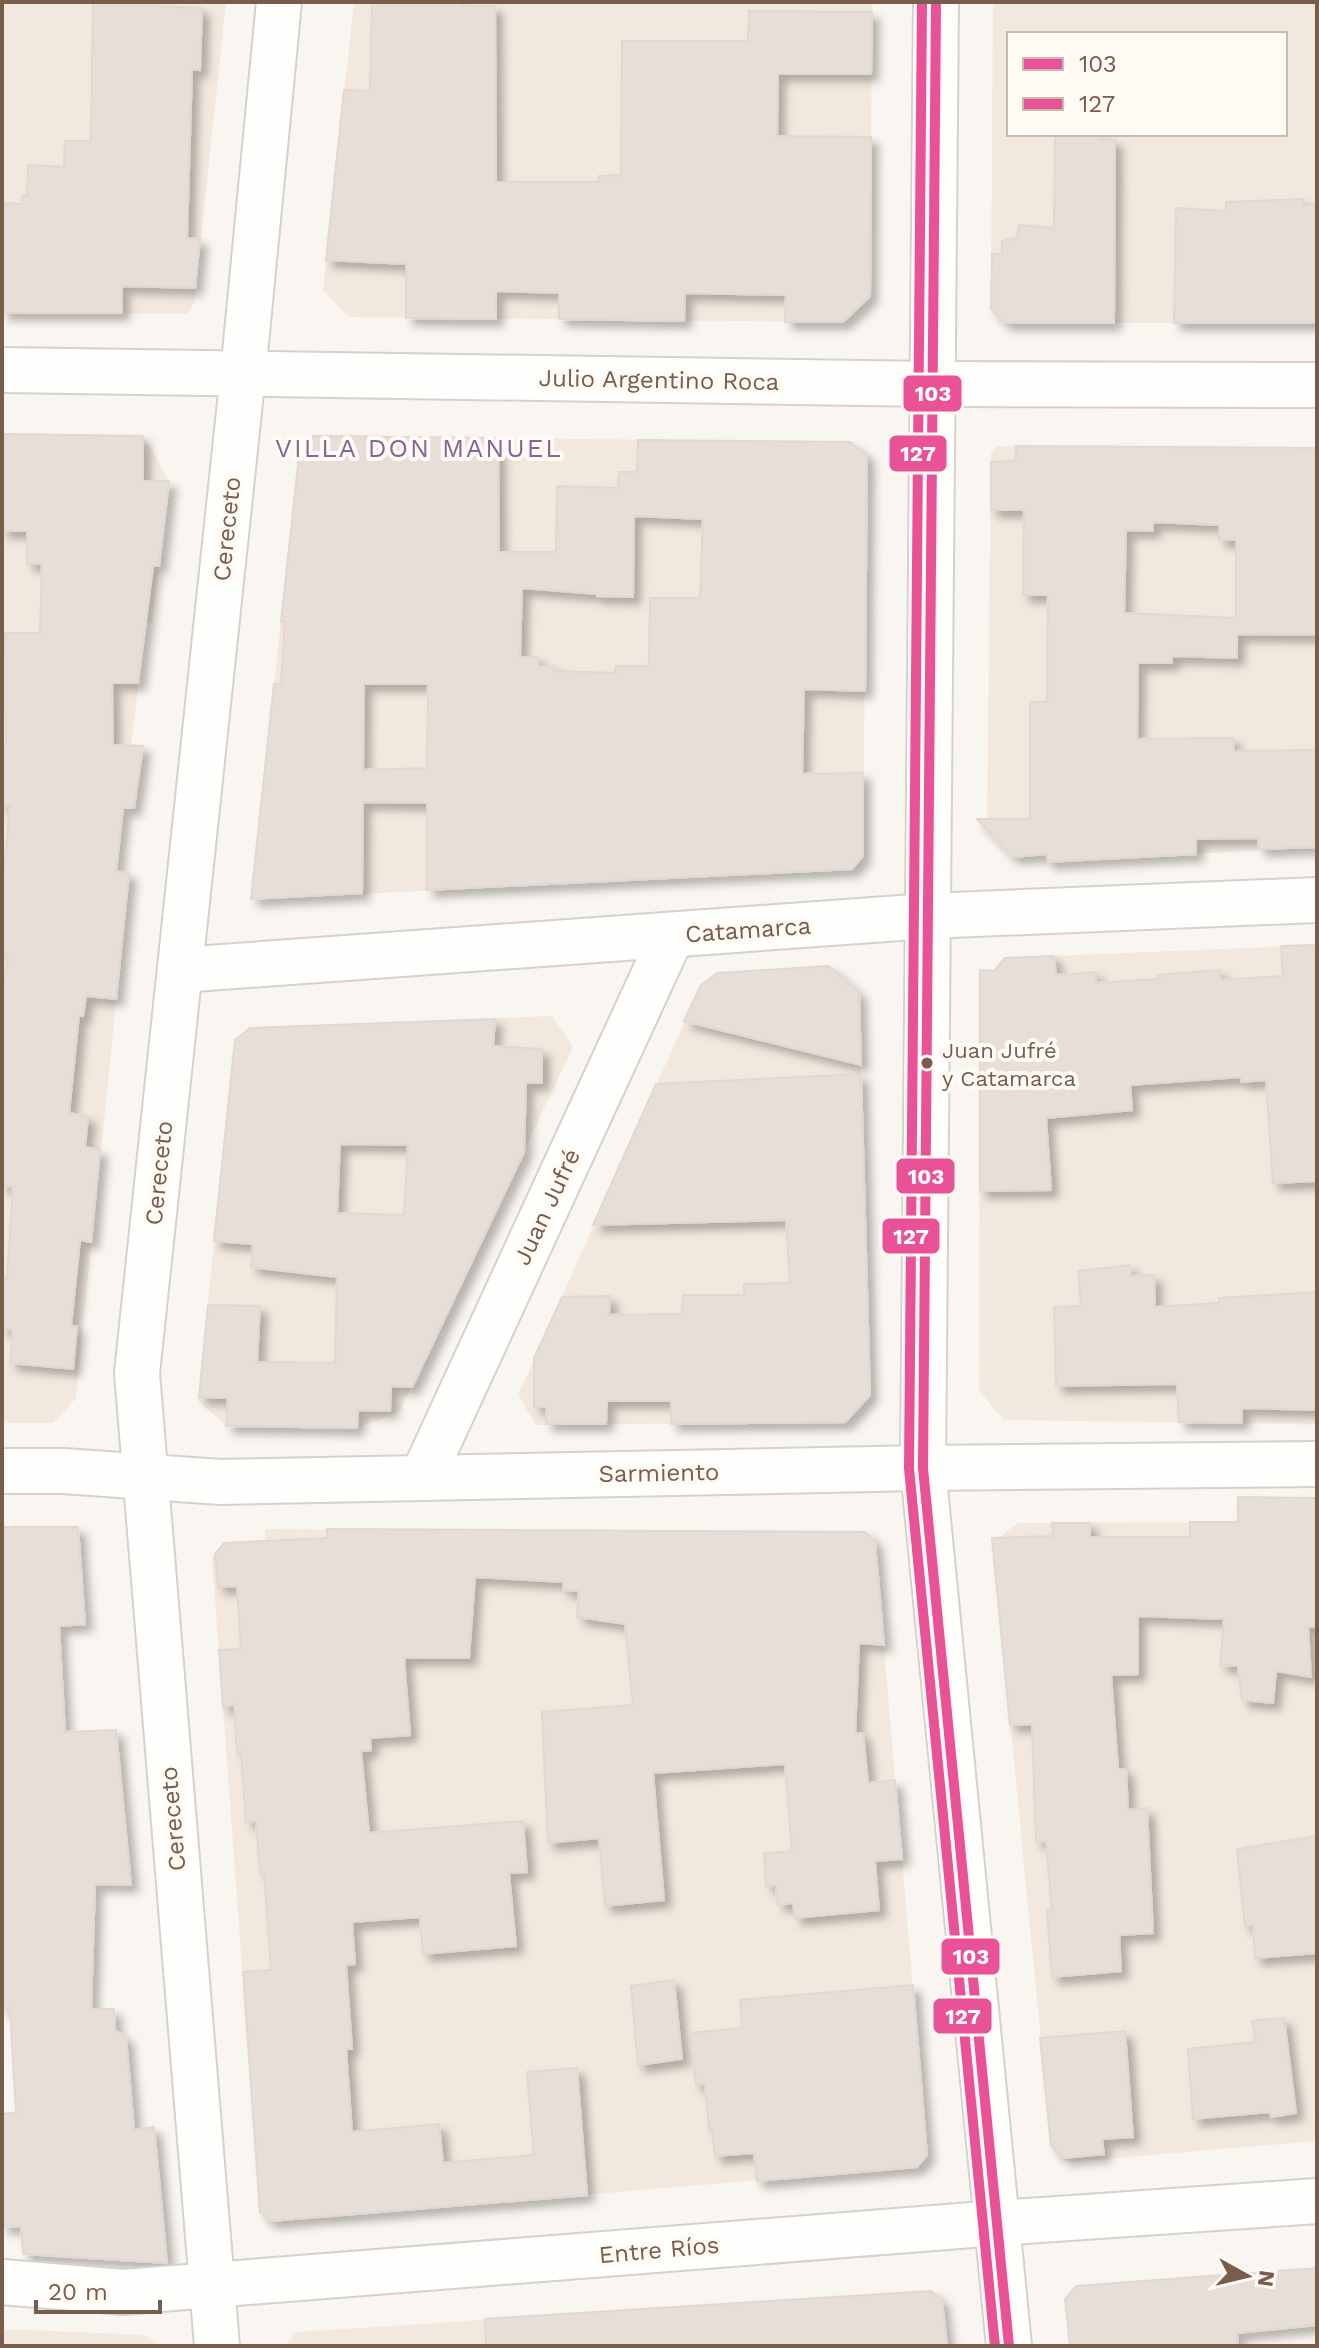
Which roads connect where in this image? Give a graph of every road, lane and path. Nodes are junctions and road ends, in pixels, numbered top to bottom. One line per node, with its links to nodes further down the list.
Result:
1 (279, 2): 4 (street, Cereceto)
2 (936, 2): 5 (street)
3 (2, 370): 4 (street, Julio Argentino Roca)
4 (243, 374): 5 (street, Julio Argentino Roca); 10 (street, Cereceto)
5 (933, 384): 6 (street, Julio Argentino Roca); 8 (street)
6 (1317, 385)
7 (1317, 900): 8 (street, Catamarca)
8 (928, 916): 9 (street, Catamarca); 12 (street)
9 (672, 935): 10 (street, Catamarca); 15 (street, Juan Jufré)
10 (180, 970): 14 (street, Cereceto)
11 (1317, 1464): 12 (street, Sarmiento)
12 (923, 1468): 15 (street, Sarmiento); 17 (street)
13 (2, 1471): 14 (street, Sarmiento)
14 (146, 1477): 15 (street, Sarmiento); 19 (street, Cereceto)
15 (422, 1478)
16 (1317, 2201): 17 (street, Entre Ríos)
17 (997, 2223): 19 (street, Entre Ríos); 21 (street)
18 (2, 2282): 19 (street, Entre Ríos)
19 (211, 2285): 20 (street, Cereceto)
20 (217, 2346)
21 (1009, 2346)

